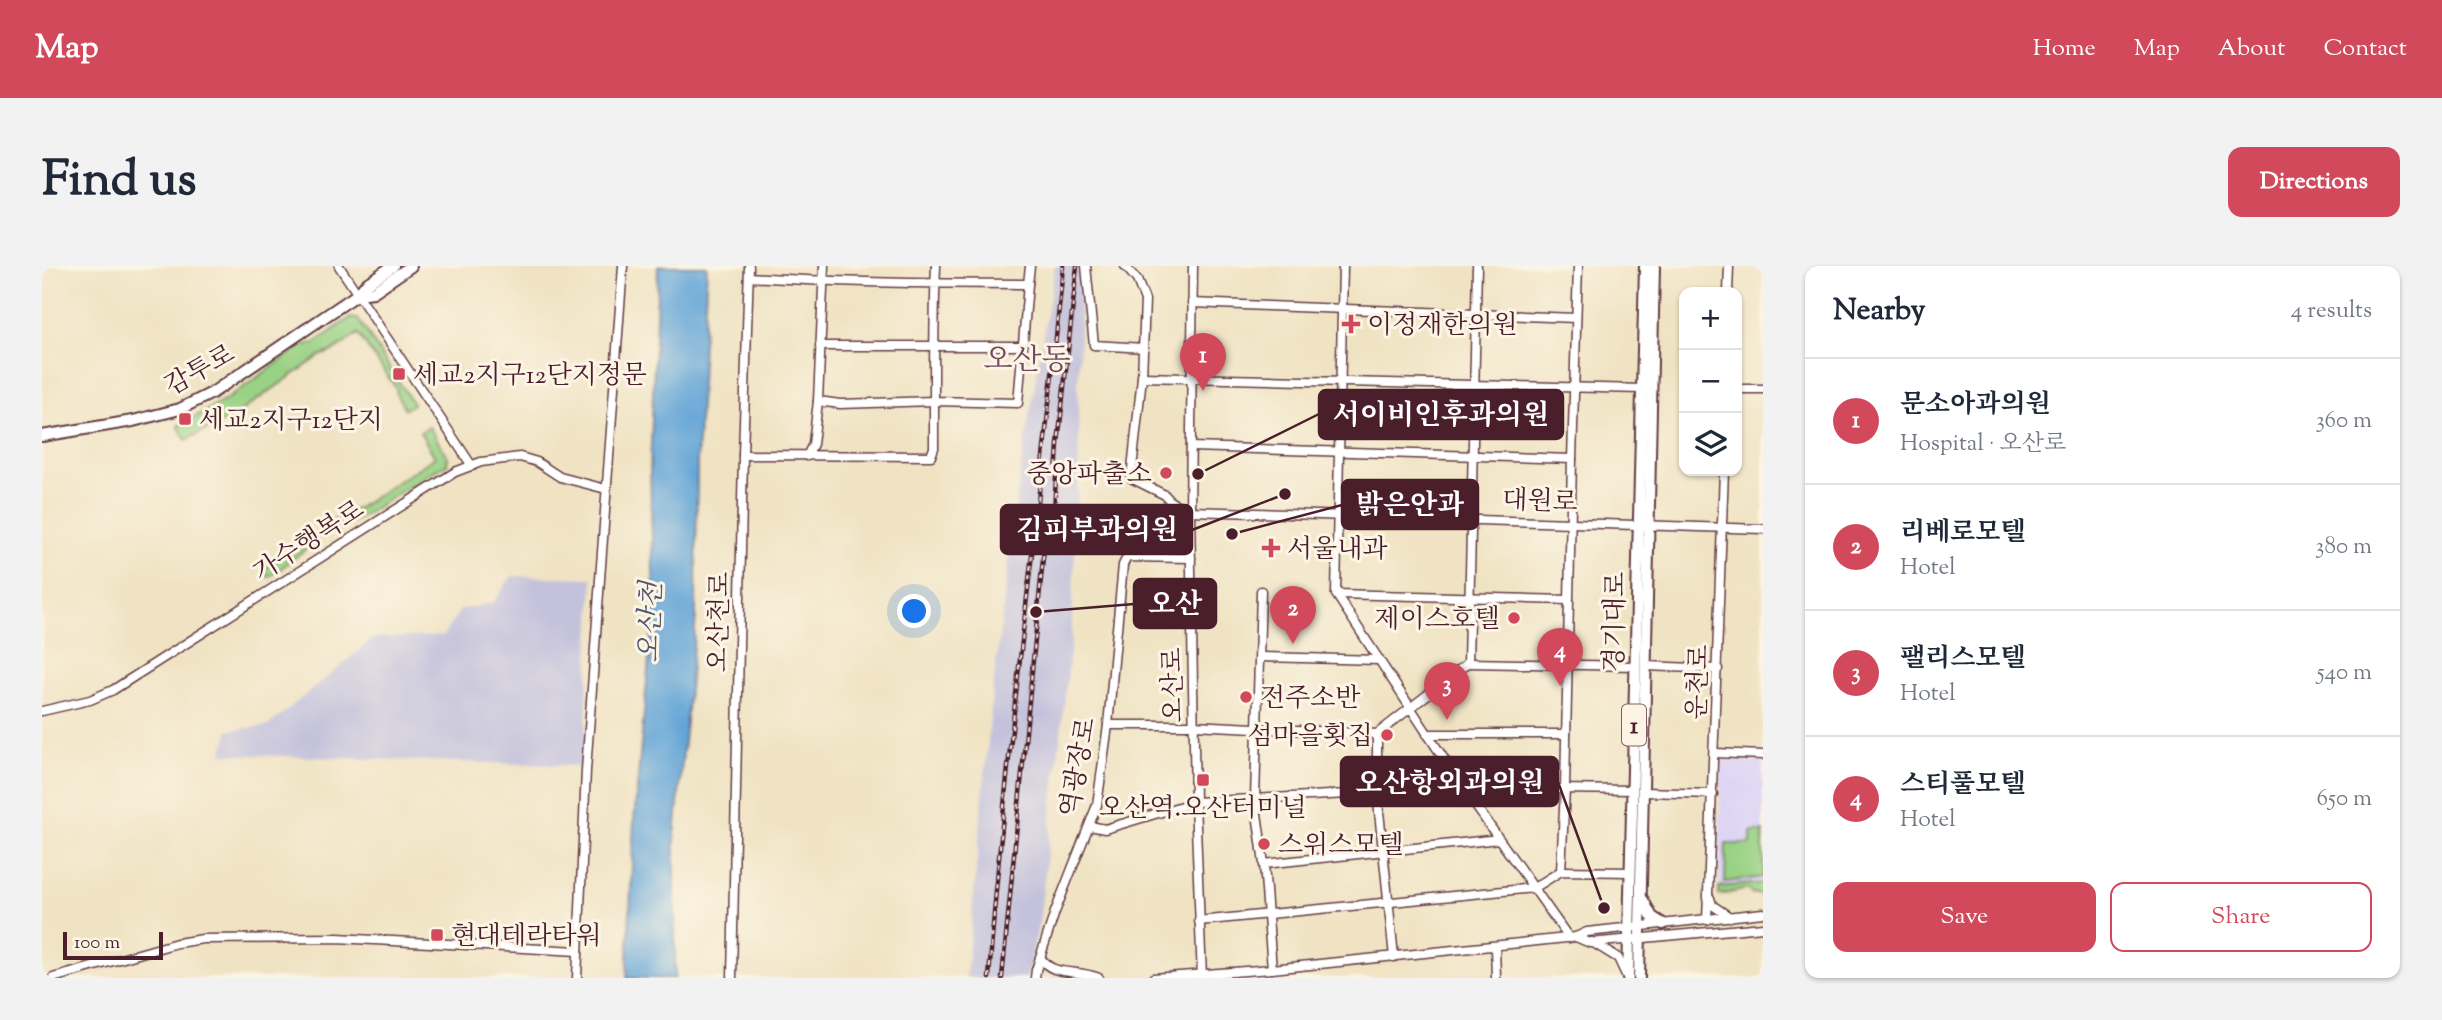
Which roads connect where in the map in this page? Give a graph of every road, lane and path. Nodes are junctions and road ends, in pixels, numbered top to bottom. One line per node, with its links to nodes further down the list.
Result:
1 (339, 266): 23 (street)
2 (393, 266): 23 (main road, 감투로)
3 (411, 266): 23 (main road, 감투로)
4 (622, 266): 51 (street)
5 (749, 266): 18 (street, 오산천로)
6 (824, 266): 19 (street)
7 (936, 266): 20 (street)
8 (1030, 266): 21 (street)
9 (1086, 266): 31 (street)
10 (1125, 266): 31 (street)
11 (1193, 266): 24 (street, 오산로)
12 (1343, 266): 25 (street)
13 (1477, 266): 26 (street)
14 (1578, 266): 27 (street)
15 (1645, 266): 37 (main road, 경기대로 / 1)
16 (1654, 266): 56 (main road, 경기대로 / 1)
17 (1729, 266): 22 (street)
18 (749, 277): 19 (street); 45 (street, 오산천로)
19 (823, 282): 20 (street); 28 (street)
20 (935, 284): 21 (street); 29 (street)
21 (1028, 284): 30 (street)
22 (1728, 287)
23 (358, 294): 42 (main road, 감투로); 49 (street)
24 (1192, 303): 25 (street); 33 (street, 오산로)
25 (1341, 308): 26 (street); 34 (street)
26 (1476, 314): 27 (street); 35 (street)
27 (1576, 318): 36 (street)
28 (820, 346): 29 (street); 40 (street)
29 (934, 346): 30 (street); 41 (street)
30 (1021, 346): 41 (street)
31 (1144, 348): 32 (street)
32 (1142, 377): 33 (street); 52 (street)
33 (1192, 378): 34 (street); 43 (street, 오산로)
34 (1340, 382): 35 (street); 44 (street)
35 (1474, 386): 36 (street); 47 (street)
36 (1573, 387): 37 (street); 48 (street)
37 (1642, 388): 56 (main road, 경기대로 / 1)
38 (1742, 389): 39 (street)
39 (1763, 389)
40 (818, 401): 41 (street); 46 (street)
41 (934, 401): 46 (street)
42 (42, 436)
43 (1191, 447): 44 (street); 52 (street, 오산로)
44 (1338, 453): 47 (street); 53 (street)
45 (743, 455): 46 (street); 122 (street, 오산천로)
46 (807, 456)
47 (1472, 457): 48 (street); 54 (street)
48 (1572, 460): 55 (street)
49 (472, 466): 51 (street, 가수행복로); 71 (street, 가수행복로)
50 (1724, 476): 57 (street, 운천로)
51 (606, 489): 113 (street)
52 (1190, 511): 53 (street, 대원로); 59 (street, 오산로)
53 (1336, 516): 54 (street, 대원로); 61 (street)
54 (1471, 519): 55 (street, 대원로); 62 (street)
55 (1570, 522): 56 (street, 대원로); 63 (street)
56 (1644, 524): 57 (street, 대원로); 68 (main road, 경기대로 / 1)
57 (1723, 528): 58 (street, 대원로); 69 (street, 운천로)
58 (1763, 529)
59 (1191, 558): 72 (street, 역광장로); 73 (street, 오산로)
60 (1261, 591): 64 (street)
61 (1336, 594): 62 (street); 65 (street)
62 (1469, 597): 63 (street); 66 (street)
63 (1569, 600): 67 (street)
64 (1260, 657): 65 (street); 74 (street)
65 (1379, 660): 70 (street)
66 (1468, 663): 67 (street); 70 (street)
67 (1567, 665): 68 (street); 77 (street)
68 (1641, 666): 69 (street); 82 (main road, 경기대로 / 1)
69 (1718, 669): 78 (street, 운천로)
70 (1411, 708): 75 (street); 76 (street)
71 (42, 711)
72 (1108, 725): 73 (street); 87 (street, 역광장로)
73 (1193, 725): 74 (street); 86 (street, 오산로)
74 (1258, 728): 75 (street); 85 (street)
75 (1377, 734): 83 (street)
76 (1427, 734): 77 (street); 80 (street)
77 (1566, 734): 81 (street)
78 (1715, 754): 79 (street); 84 (street, 운천로)
79 (1763, 755)
80 (1463, 788): 81 (street); 83 (street); 88 (street)
81 (1565, 789): 82 (street); 91 (street)
82 (1638, 791): 84 (street); 92 (main road, 경기대로 / 1); 95 (main road, 경기대로 / 1)
83 (1377, 792): 85 (street); 89 (street)
84 (1713, 794): 94 (street, 운천로)
85 (1255, 799): 86 (street); 90 (street)
86 (1195, 802): 87 (street); 102 (street, 오산로)
87 (1090, 826): 114 (street, 역광장로)
88 (1499, 839): 89 (street); 93 (street)
89 (1383, 850): 90 (street); 96 (street)
90 (1264, 864): 99 (street)
91 (1561, 871): 92 (street); 93 (street)
92 (1631, 872): 97 (main road, 경기대로 / 1)
93 (1534, 888): 96 (street); 107 (street)
94 (1709, 895): 100 (street); 101 (street, 운천로)
95 (1642, 898): 103 (main road); 104 (main road, 경기대로 / 1)
96 (1388, 902): 99 (street); 115 (street)
97 (1630, 902): 104 (main road, 경기대로 / 1); 106 (street)
98 (1763, 913): 100 (street)
99 (1268, 915): 102 (street); 117 (street)
100 (1730, 917): 101 (street)
101 (1707, 920): 103 (street)
102 (1199, 921): 118 (street, 오산로)
103 (1663, 924): 104 (street)
104 (1635, 926): 106 (street); 109 (main road, 경기대로 / 1); 110 (main road, 경기대로 / 1)
105 (1763, 927): 108 (street)
106 (1612, 929): 107 (street)
107 (1573, 937): 111 (street); 112 (street)
108 (1654, 938): 110 (street); 116 (street)
109 (1627, 940): 110 (street); 111 (street); 127 (main road, 경기대로 / 1)
110 (1640, 940): 116 (main road, 경기대로 / 1)
111 (1592, 942): 127 (street)
112 (1495, 947): 115 (street); 126 (street)
113 (578, 951): 120 (street); 121 (street)
114 (1040, 957): 119 (street); 123 (street, 역광장로)
115 (1394, 957): 117 (street)
116 (1639, 959): 128 (main road, 경기대로 / 1)
117 (1272, 970): 118 (street)
118 (1202, 976): 125 (street)
119 (1060, 977): 124 (street)
120 (53, 978)
121 (577, 978)
122 (732, 978)
123 (1035, 978)
124 (1099, 978)
125 (1153, 978)
126 (1496, 978)
127 (1627, 978)
128 (1639, 978)

